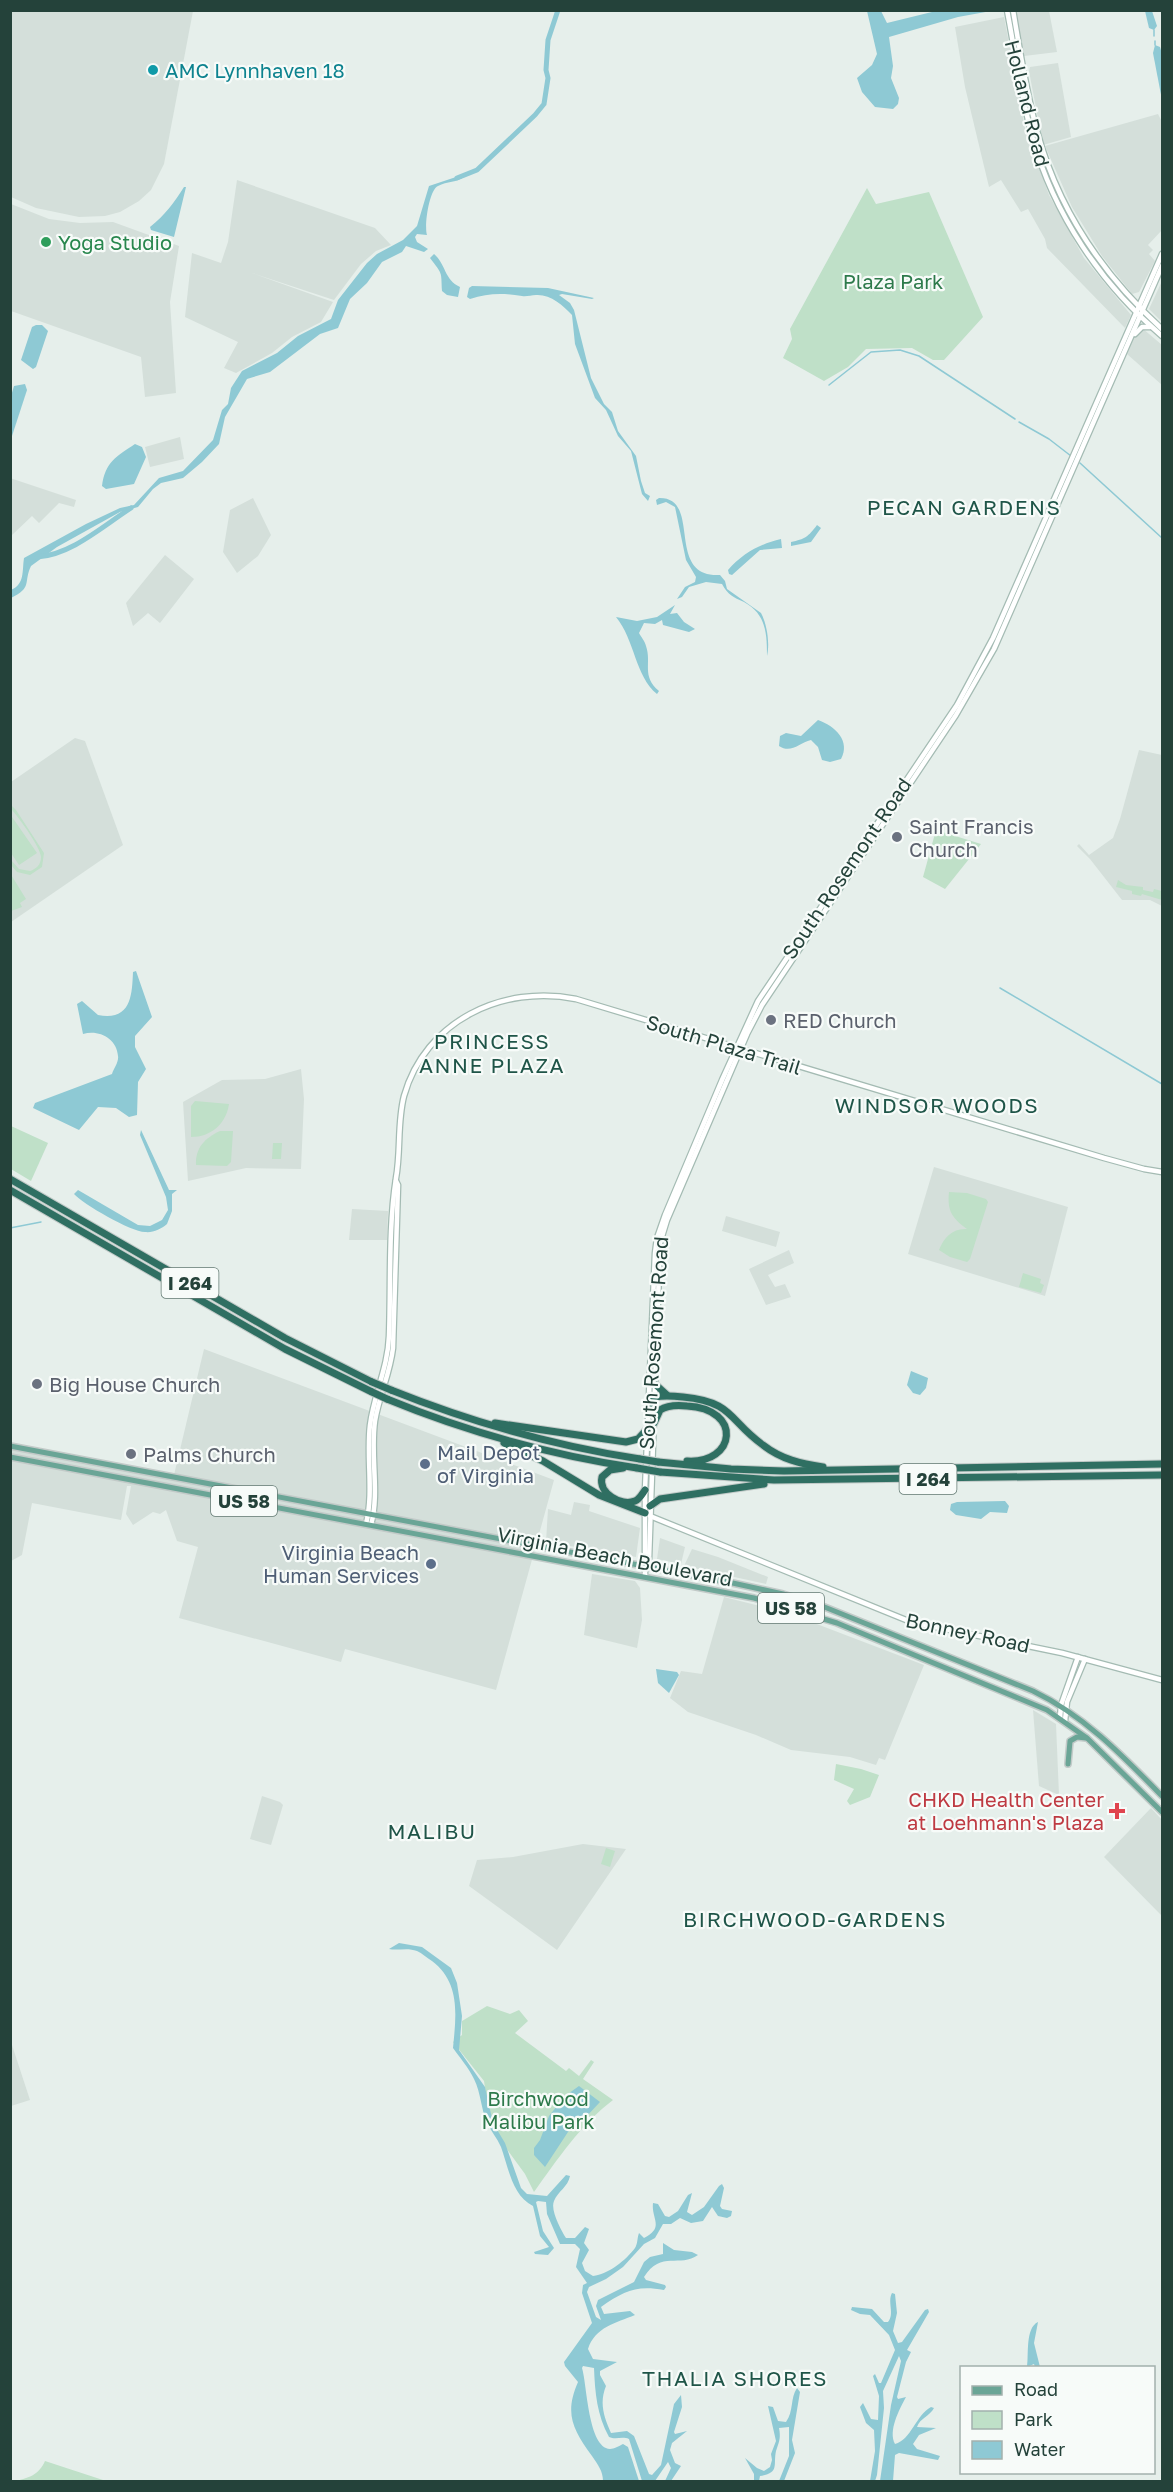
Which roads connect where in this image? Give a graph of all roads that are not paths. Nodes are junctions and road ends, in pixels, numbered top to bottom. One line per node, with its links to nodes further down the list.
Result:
1 (1007, 10): 7 (main road, Holland Road)
2 (1013, 10): 6 (main road, Holland Road)
3 (1162, 254): 5 (main road, South Rosemont Road)
4 (1162, 266): 7 (main road, South Rosemont Road)
5 (1145, 290): 6 (main road); 7 (main road, South Rosemont Road)
6 (1129, 297): 7 (main road, Holland Road)
7 (1139, 311): 8 (main road, Holland Road); 9 (main road, Holland Road); 11 (main road, South Rosemont Road); 12 (main road, South Rosemont Road)
8 (1153, 328): 10 (main road, Holland Road); 11 (main road)
9 (1162, 329)
10 (1162, 336)
11 (1124, 352): 12 (main road, South Rosemont Road)
12 (739, 1048): 13 (main road, South Plaza Trail); 16 (main road, South Rosemont Road); 21 (main road, South Plaza Trail); 22 (main road, South Rosemont Road)
13 (1162, 1172)
14 (10, 1179): 23 (highway, I 264, bridge)
15 (10, 1190): 21 (highway, I 264, bridge)
16 (658, 1305): 17 (main road); 18 (main road, South Rosemont Road)
17 (664, 1310)
18 (656, 1385): 19 (highway); 20 (main road, South Rosemont Road)
19 (670, 1396): 20 (highway); 31 (highway)
20 (655, 1397): 22 (highway); 24 (main road, South Rosemont Road)
21 (381, 1401): 25 (highway, I 264); 36 (main road, South Plaza Trail)
22 (650, 1404): 24 (main road, South Rosemont Road)
23 (468, 1419): 24 (highway); 28 (highway, I 264, bridge)
24 (651, 1425): 28 (highway); 34 (main road, South Rosemont Road); 35 (main road, South Rosemont Road)
25 (471, 1430): 30 (highway, I 264); 37 (highway)
26 (10, 1446): 36 (main road, Virginia Beach Boulevard / US 58)
27 (10, 1457): 38 (main road, Virginia Beach Boulevard / US 58)
28 (669, 1463): 31 (highway, I 264)
29 (1162, 1464): 31 (highway, I 264)
30 (637, 1468): 33 (highway, I 264, bridge); 34 (highway)
31 (843, 1470)
32 (1162, 1475): 33 (highway, I 264)
33 (812, 1480): 35 (highway)
34 (645, 1490): 37 (main road, South Rosemont Road)
35 (650, 1506): 37 (main road, South Rosemont Road)
36 (371, 1514): 38 (main road, South Plaza Trail); 39 (main road, Virginia Beach Boulevard / US 58)
37 (647, 1515): 39 (main road); 41 (main road, Bonney Road)
38 (369, 1525): 40 (main road, Virginia Beach Boulevard / US 58)
39 (645, 1566): 40 (main road); 44 (main road, Virginia Beach Boulevard / US 58)
40 (645, 1577): 45 (main road, Virginia Beach Boulevard / US 58)
41 (1078, 1657): 42 (main road, Bonney Road); 44 (main road)
42 (1085, 1659): 43 (main road, Bonney Road); 44 (main road)
43 (1162, 1680)
44 (1063, 1707): 45 (main road); 48 (main road, Virginia Beach Boulevard / US 58)
45 (1063, 1720): 46 (main road, Virginia Beach Boulevard / US 58)
46 (1088, 1738): 47 (main road); 49 (main road, Virginia Beach Boulevard / US 58)
47 (1068, 1764)
48 (1162, 1796)
49 (1162, 1812)

